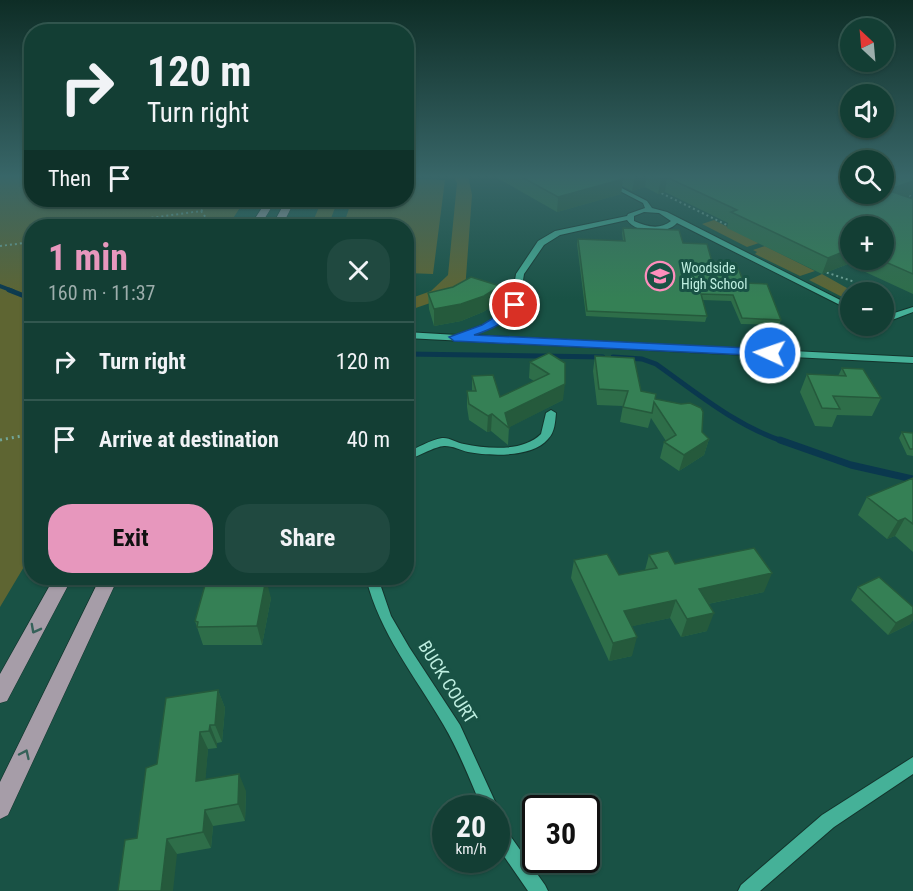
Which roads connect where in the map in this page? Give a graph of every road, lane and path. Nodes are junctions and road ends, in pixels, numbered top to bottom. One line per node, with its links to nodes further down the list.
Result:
1 (165, 217): 5 (path)
2 (710, 217): 6 (path)
3 (629, 218): 4 (street); 15 (street)
4 (673, 218): 11 (street)
5 (146, 219)
6 (740, 231)
7 (24, 243): 8 (path)
8 (0, 246)
9 (814, 267): 10 (path)
10 (855, 282)
11 (840, 303)
12 (913, 309): 13 (street)
13 (894, 316)
14 (414, 335): 15 (street)
15 (454, 337): 16 (street)
16 (913, 360)
17 (551, 413): 20 (street)
18 (24, 436): 19 (path)
19 (0, 441)
20 (414, 454)
21 (59, 585): 24 (main road, one-way to 24)
22 (106, 585): 27 (main road, one-way to 22)
23 (373, 585): 26 (street, BUCK COURT)
24 (0, 694)
25 (913, 765): 30 (street)
26 (484, 795)
27 (0, 807)
28 (510, 849): 29 (street)
29 (539, 891)
30 (747, 891)

